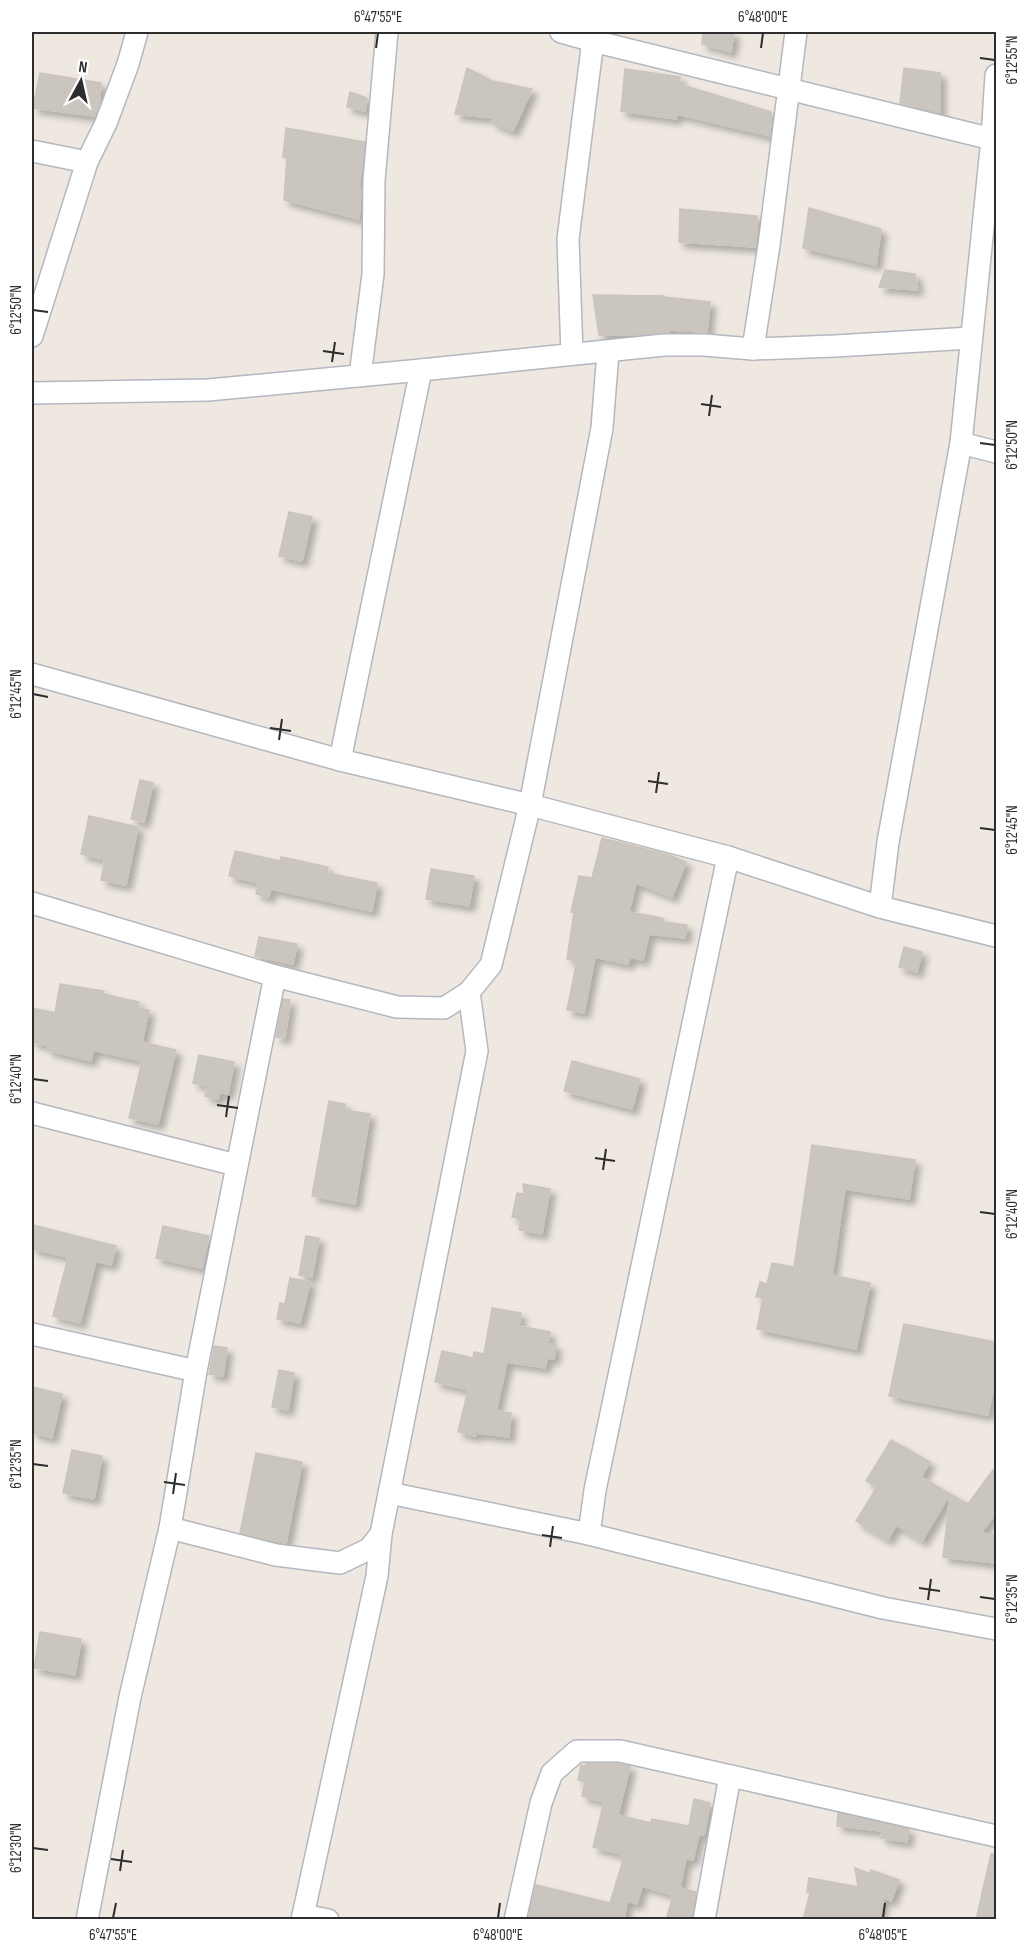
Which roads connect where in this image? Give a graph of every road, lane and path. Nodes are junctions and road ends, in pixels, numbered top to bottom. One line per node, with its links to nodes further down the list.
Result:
1 (138, 32): 10 (street)
2 (387, 32): 17 (street)
3 (561, 32): 5 (street)
4 (796, 32): 7 (street)
5 (594, 36): 7 (street); 15 (street)
6 (996, 75): 8 (street)
7 (788, 89): 8 (street); 13 (street)
8 (993, 139): 12 (street)
9 (32, 151): 10 (street)
10 (87, 162): 11 (street)
11 (32, 336)
12 (972, 338): 13 (street); 19 (street)
13 (753, 349): 14 (street)
14 (608, 352): 15 (street); 23 (street)
15 (572, 354): 16 (street)
16 (421, 370): 17 (street); 22 (street)
17 (360, 376): 18 (street)
18 (32, 393)
19 (961, 443): 20 (street); 26 (street)
20 (996, 452)
21 (32, 674): 22 (street)
22 (340, 760): 23 (street)
23 (530, 805): 24 (street); 29 (street)
24 (728, 858): 26 (street); 37 (street)
25 (32, 903): 28 (street)
26 (880, 907): 27 (street)
27 (996, 936)
28 (275, 976): 29 (street); 31 (street)
29 (469, 992): 34 (street)
30 (32, 1113): 31 (street)
31 (236, 1165): 33 (street)
32 (32, 1334): 33 (street)
33 (196, 1371): 35 (street)
34 (389, 1492): 36 (street); 37 (street)
35 (170, 1528): 36 (street); 42 (street)
36 (381, 1534): 41 (street)
37 (590, 1534): 38 (street)
38 (996, 1629)
39 (730, 1776): 40 (street); 44 (street); 45 (street)
40 (996, 1836)
41 (303, 1917): 43 (street)
42 (87, 1920)
43 (328, 1920)
44 (515, 1920)
45 (704, 1920)

